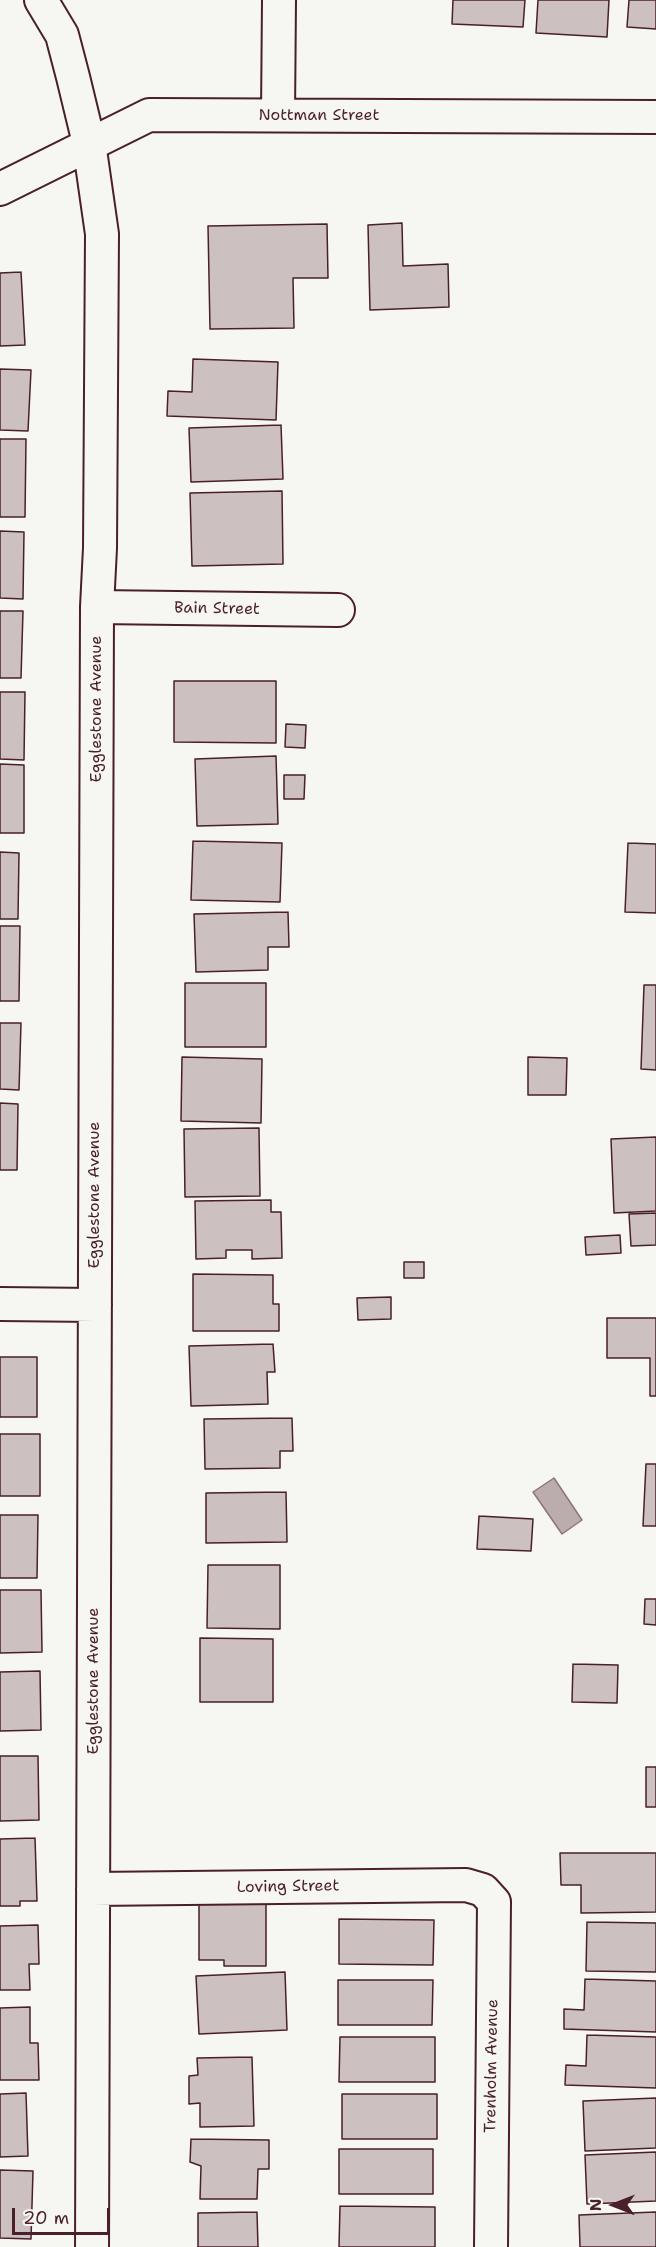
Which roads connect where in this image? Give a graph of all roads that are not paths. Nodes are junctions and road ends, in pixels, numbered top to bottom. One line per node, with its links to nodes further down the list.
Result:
1 (41, 0): 5 (street, Egglestone Avenue)
2 (279, 0): 3 (street)
3 (278, 115): 4 (street, Nottman Street); 5 (street, Nottman Street)
4 (656, 117)
5 (89, 143): 6 (street, Nottman Street); 7 (street, Egglestone Avenue)
6 (0, 189)
7 (97, 608): 8 (street, Bain Street); 10 (street, Egglestone Avenue)
8 (338, 610)
9 (0, 1304): 10 (street)
10 (95, 1305): 11 (street, Egglestone Avenue)
11 (93, 1889): 12 (street, Loving Street); 13 (street, Egglestone Avenue)
12 (483, 1890): 14 (street, Trenholm Avenue)
13 (92, 2247)
14 (491, 2247)

